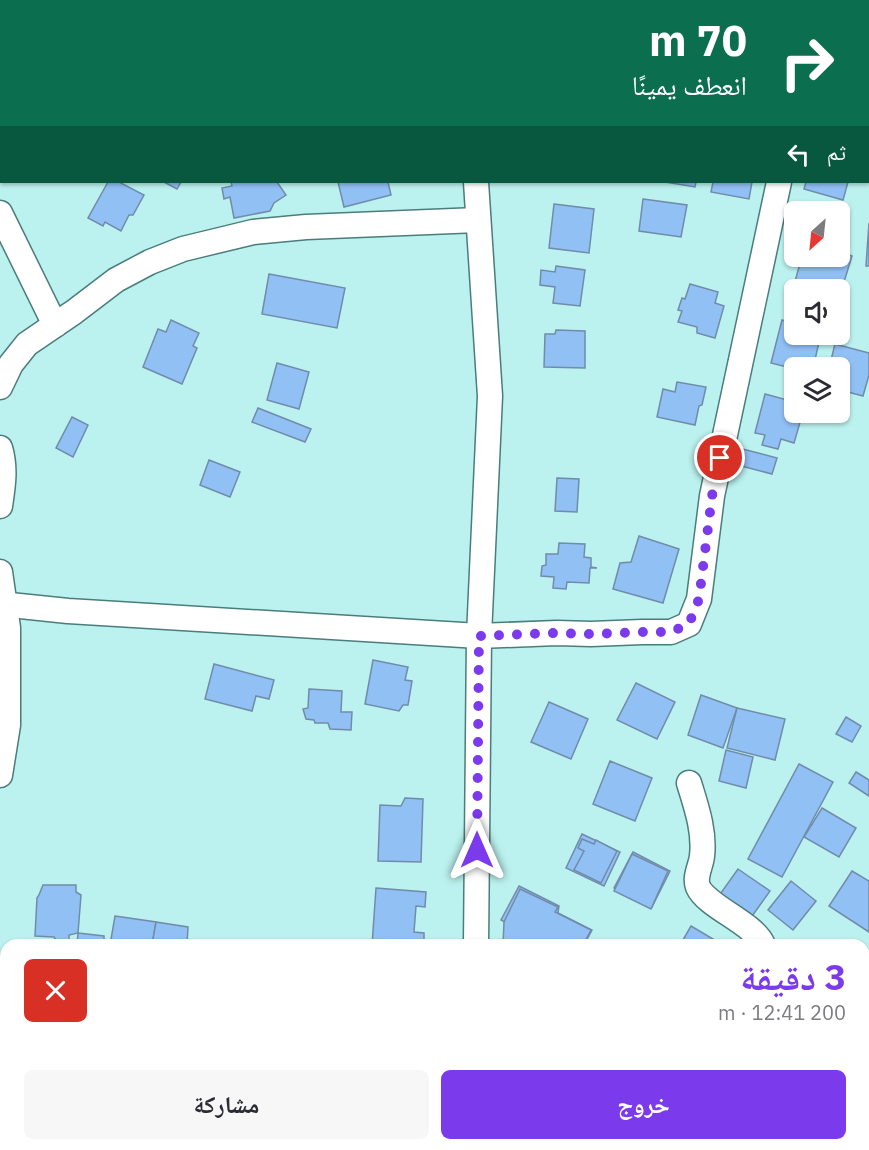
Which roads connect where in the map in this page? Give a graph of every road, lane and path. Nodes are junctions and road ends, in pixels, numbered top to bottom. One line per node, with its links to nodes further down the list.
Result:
1 (476, 183): 4 (street)
2 (779, 183): 11 (street)
3 (0, 213): 5 (street)
4 (478, 220): 5 (street); 11 (street)
5 (55, 325): 6 (street)
6 (0, 387)
7 (0, 448): 8 (street)
8 (0, 506)
9 (0, 572): 10 (street)
10 (3, 616): 11 (street); 12 (street)
11 (479, 636): 14 (street)
12 (0, 775)
13 (689, 783): 15 (street)
14 (476, 939)
15 (760, 939)

